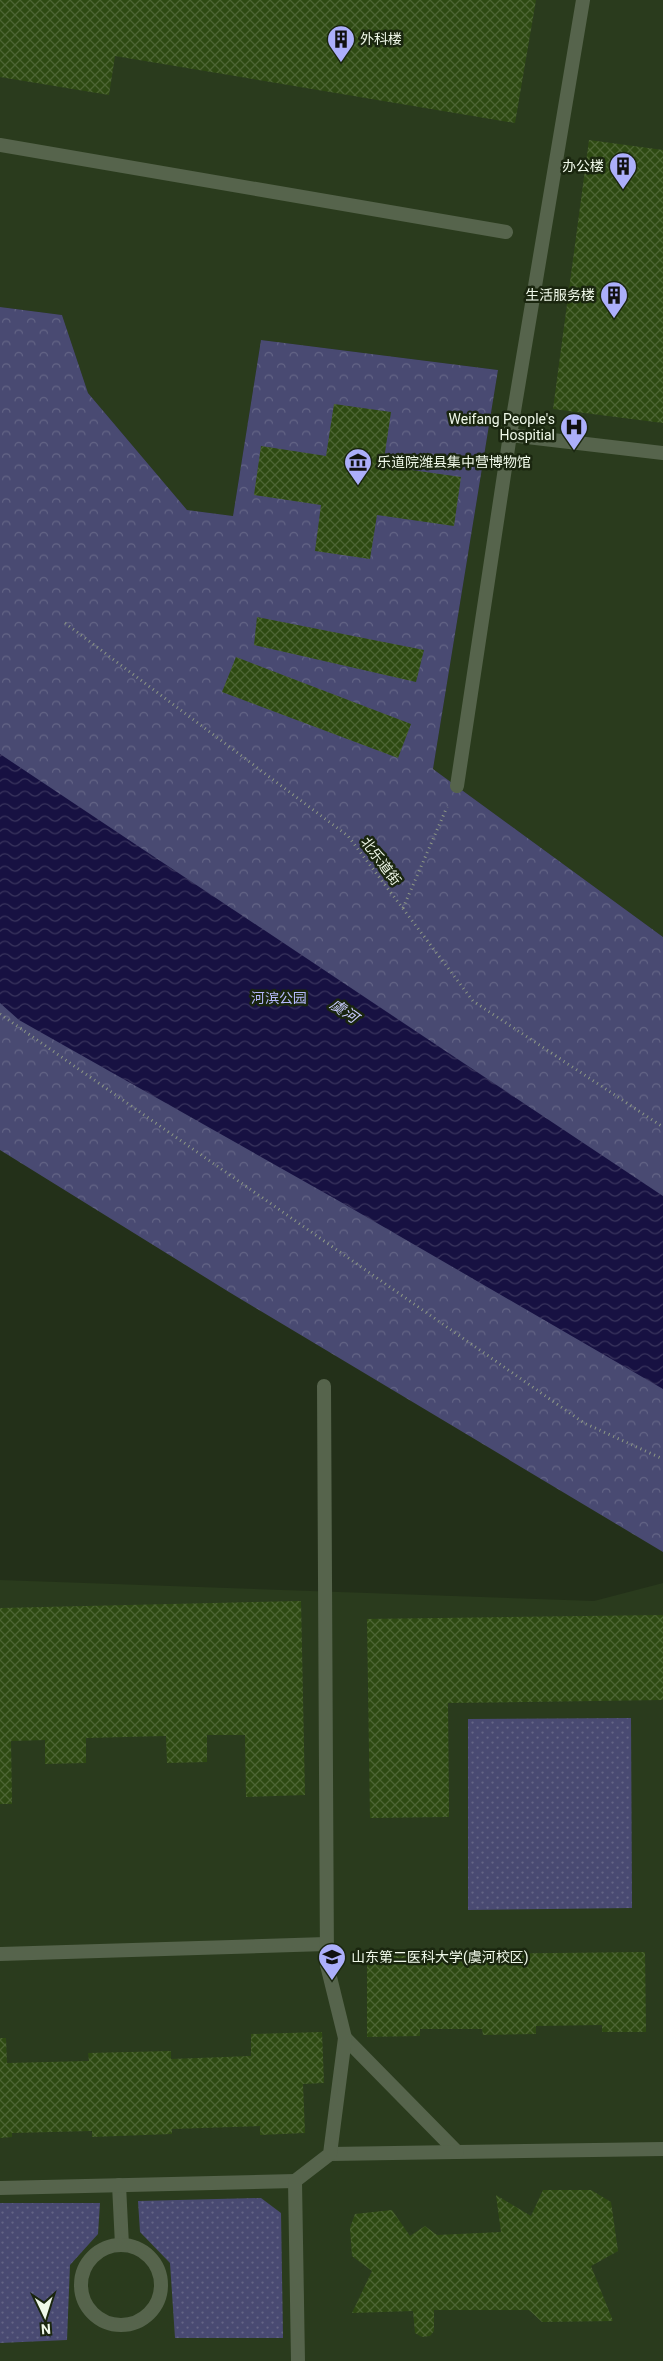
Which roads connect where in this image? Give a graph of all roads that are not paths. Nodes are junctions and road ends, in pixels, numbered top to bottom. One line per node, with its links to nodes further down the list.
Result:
1 (583, 0): 4 (street)
2 (0, 145): 3 (street)
3 (506, 232)
4 (510, 435): 5 (street); 6 (street)
5 (663, 453)
6 (457, 786)
7 (324, 1386): 8 (street)
8 (326, 1944): 9 (street); 10 (street)
9 (0, 1954)
10 (345, 2038): 12 (street); 13 (street)
11 (663, 2149): 12 (street)
12 (457, 2152): 13 (street)
13 (330, 2154): 14 (street)
14 (295, 2181): 15 (street); 18 (street)
15 (119, 2185): 16 (street); 17 (street)
16 (0, 2188)
17 (122, 2245): 17 (street)
18 (298, 2361)

